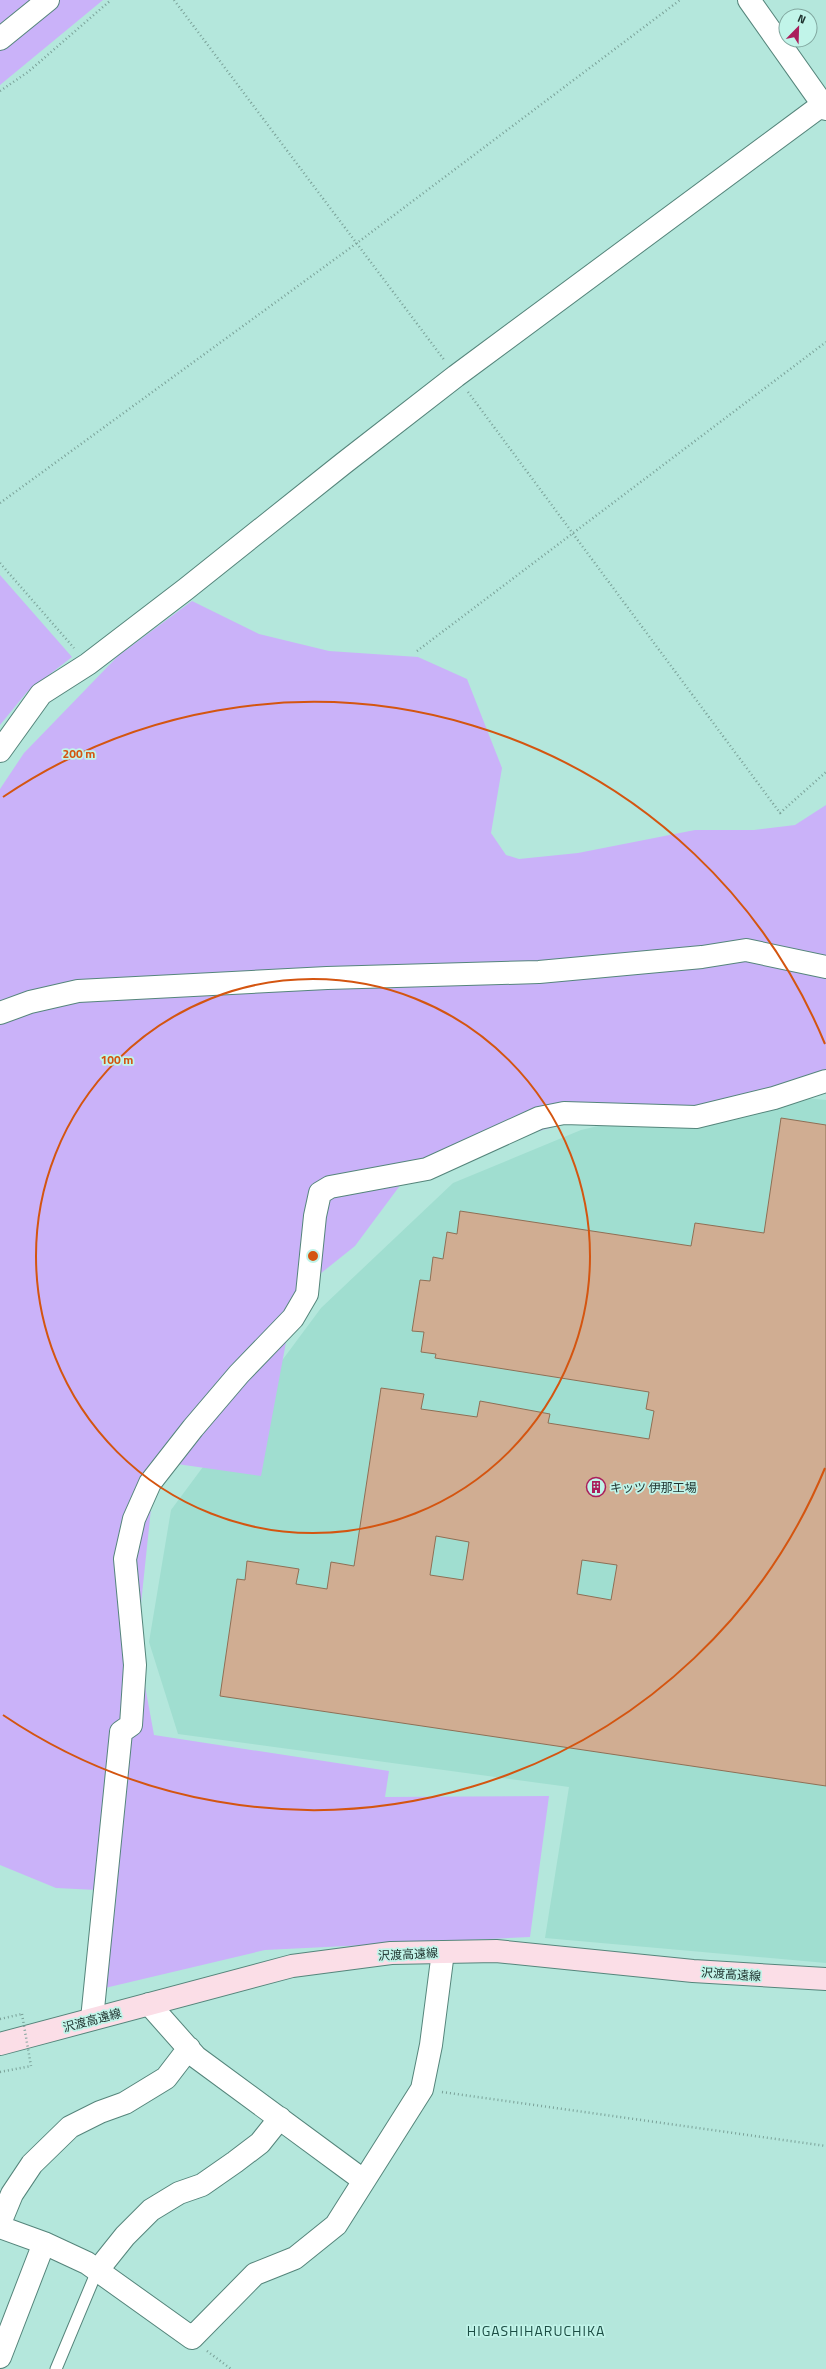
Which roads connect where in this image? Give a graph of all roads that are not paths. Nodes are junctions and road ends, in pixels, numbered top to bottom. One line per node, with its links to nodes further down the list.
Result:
1 (48, 0): 3 (street)
2 (749, 0): 4 (street)
3 (0, 39)
4 (825, 105): 5 (street)
5 (0, 751)
6 (826, 967): 7 (street)
7 (0, 1013)
8 (826, 1081): 12 (street)
9 (443, 1952): 10 (main road, 沢渡高遠線); 11 (main road, 沢渡高遠線); 16 (street)
10 (826, 1979)
11 (150, 2004): 12 (main road, 沢渡高遠線); 14 (street)
12 (92, 2020): 13 (main road, 沢渡高遠線)
13 (0, 2044)
14 (189, 2048): 15 (street); 17 (street)
15 (280, 2118): 16 (street); 20 (street)
16 (363, 2180): 20 (street)
17 (0, 2223)
18 (0, 2227): 19 (street)
19 (44, 2243): 20 (street); 21 (street)
20 (97, 2271): 22 (lane)
21 (0, 2357)
22 (56, 2369)

